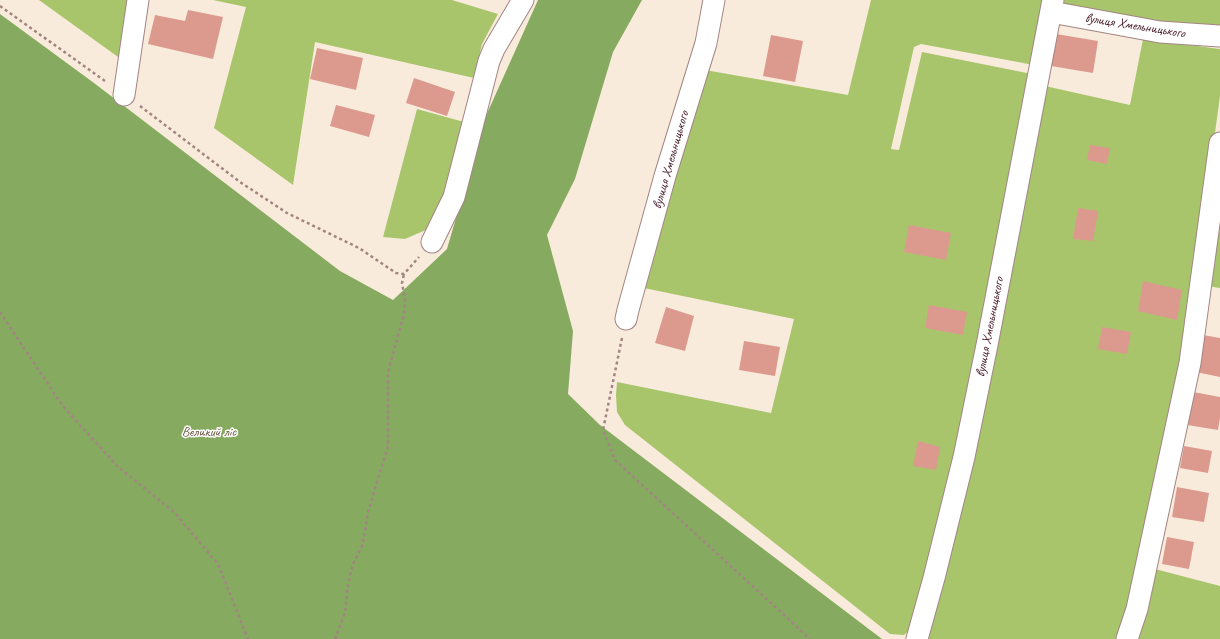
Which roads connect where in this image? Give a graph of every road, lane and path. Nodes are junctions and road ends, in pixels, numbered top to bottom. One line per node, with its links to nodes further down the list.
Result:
1 (138, 0): 7 (street)
2 (523, 0): 9 (street)
3 (714, 0): 12 (street, вулиця Хмельницького)
4 (0, 6): 7 (path)
5 (1052, 6): 6 (street, вулиця Хмельницького); 16 (street, вулиця Хмельницького)
6 (1220, 36)
7 (124, 95): 10 (path)
8 (1220, 143): 17 (street)
9 (432, 242): 10 (path)
10 (404, 274): 14 (path)
11 (0, 312): 13 (path)
12 (626, 319): 15 (path)
13 (248, 639)
14 (335, 639)
15 (810, 639)
16 (917, 639)
17 (1127, 639)

